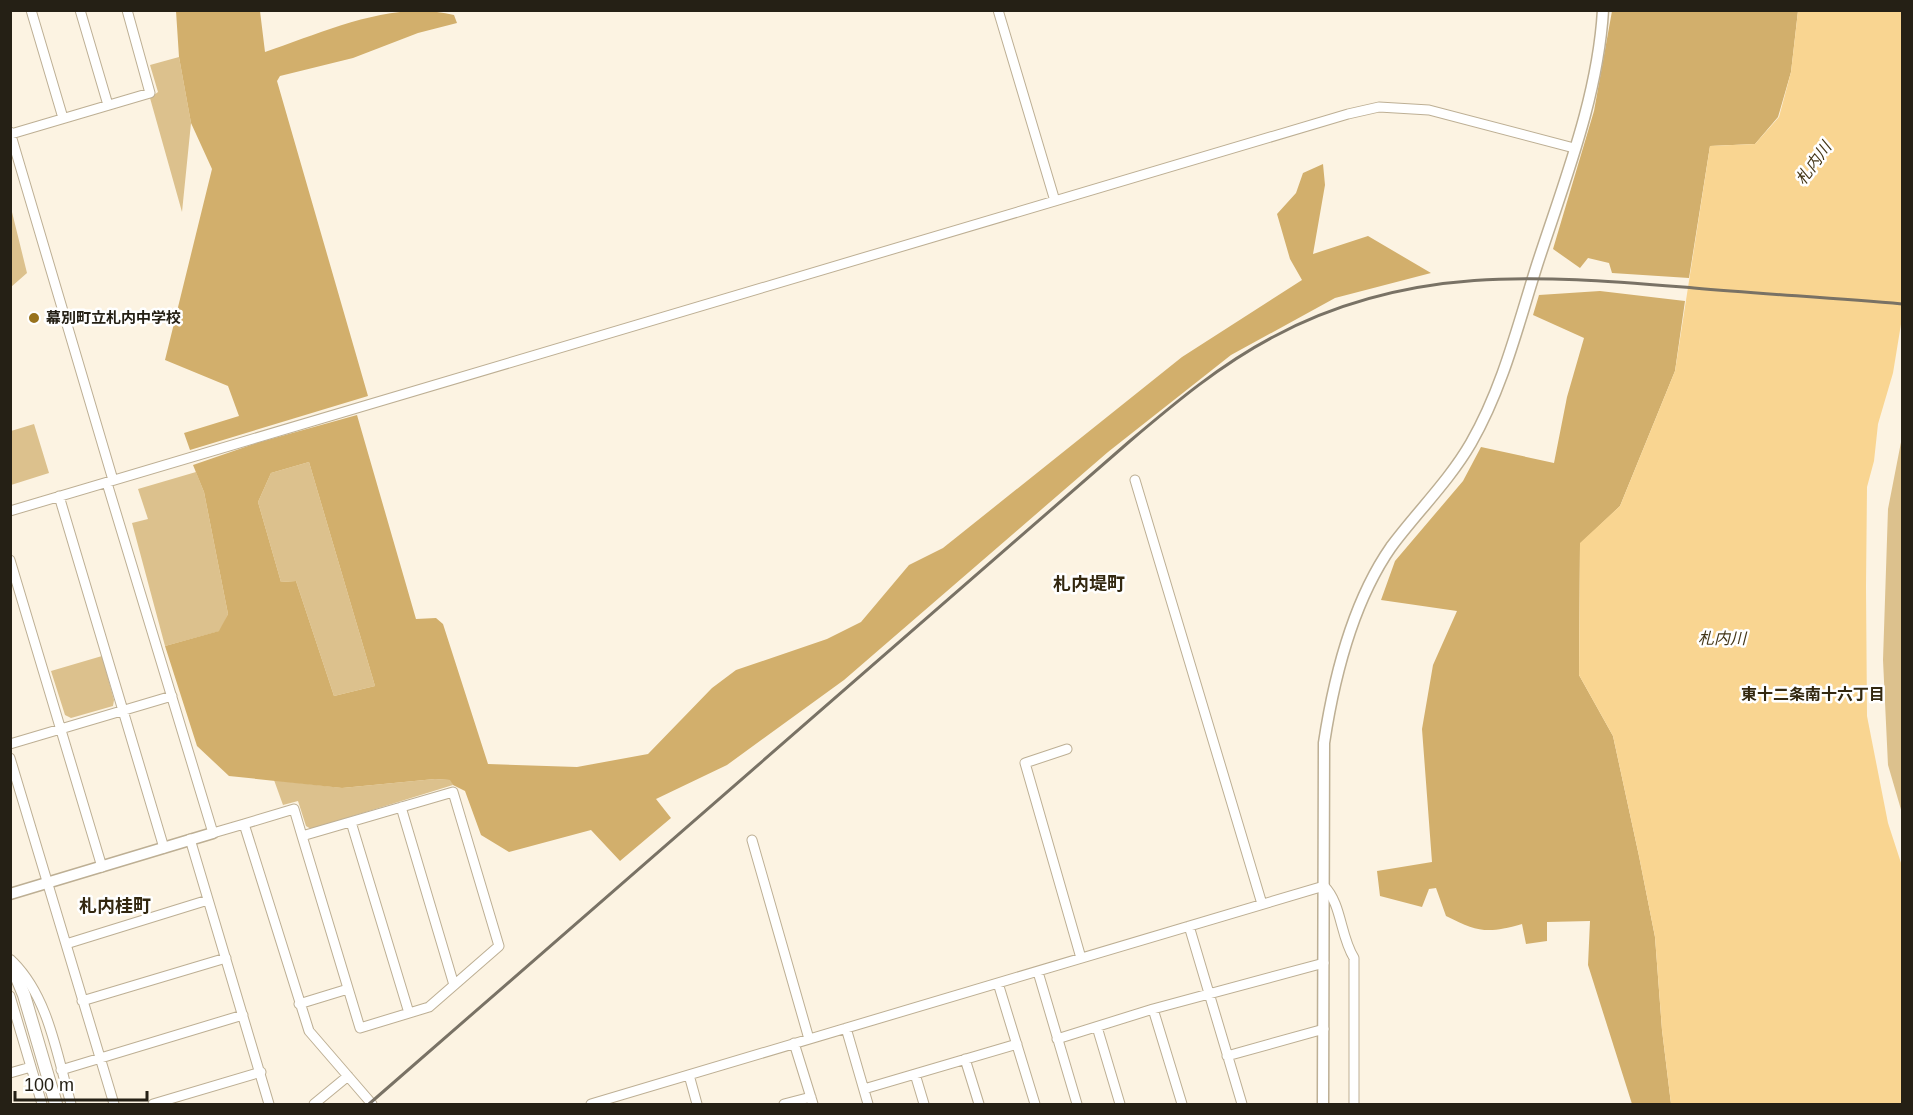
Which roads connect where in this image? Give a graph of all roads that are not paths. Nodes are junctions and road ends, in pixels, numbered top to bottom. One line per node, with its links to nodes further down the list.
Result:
1 (31, 10): 7 (street)
2 (80, 10): 6 (street)
3 (127, 10): 6 (street)
4 (998, 10): 10 (street)
5 (1603, 10): 9 (street)
6 (108, 105): 7 (street)
7 (63, 118): 8 (street)
8 (11, 133): 12 (street)
9 (1574, 148): 10 (street); 32 (street)
10 (1055, 201): 12 (street)
11 (1135, 480): 35 (street)
12 (110, 482): 13 (street); 16 (street)
13 (60, 496): 14 (street); 17 (street)
14 (10, 511)
15 (10, 560): 18 (street)
16 (172, 696): 17 (street); 25 (street)
17 (124, 710): 18 (street); 29 (street)
18 (61, 729): 19 (street); 30 (street)
19 (10, 744)
20 (1067, 749): 39 (street)
21 (10, 758): 31 (street)
22 (400, 807): 23 (street); 45 (street); 45 (street)
23 (351, 822): 26 (street); 52 (street)
24 (244, 824): 25 (street); 26 (street); 50 (street)
25 (213, 833): 27 (street)
26 (302, 836): 46 (street)
27 (190, 839): 29 (street); 34 (street)
28 (752, 840): 57 (street)
29 (164, 848): 30 (street)
30 (102, 867): 31 (street)
31 (48, 883): 33 (street); 37 (street)
32 (1324, 886): 35 (street); 41 (street); 93 (street)
33 (10, 894)
34 (208, 900): 37 (street); 38 (street)
35 (1262, 904): 36 (street)
36 (1189, 926): 39 (street); 47 (street)
37 (66, 944): 49 (street)
38 (226, 958): 49 (street); 53 (street)
39 (1081, 958): 42 (street)
40 (10, 960): 43 (main road); 65 (street)
41 (1324, 963): 47 (street); 56 (street)
42 (1038, 972): 44 (street); 58 (street)
43 (18, 979): 48 (street); 74 (main road)
44 (998, 983): 55 (street); 60 (street)
45 (454, 986): 52 (street)
46 (348, 989): 50 (street); 52 (street)
47 (1209, 993): 51 (street); 61 (street)
48 (10, 994): 64 (street)
49 (82, 1001): 62 (street)
50 (299, 1004): 70 (street)
51 (1153, 1009): 54 (street); 90 (street)
52 (409, 1013)
53 (243, 1015): 62 (street); 66 (street)
54 (1097, 1026): 58 (street); 89 (street)
55 (846, 1028): 57 (street); 71 (street)
56 (1324, 1029): 61 (street); 92 (street)
57 (809, 1039): 59 (street)
58 (1057, 1039): 88 (street)
59 (794, 1044): 69 (street); 72 (street)
60 (1017, 1044): 63 (street); 87 (street)
61 (1227, 1056): 91 (street)
62 (100, 1058): 65 (street); 76 (street)
63 (965, 1059): 68 (street); 86 (street)
64 (31, 1067): 67 (street); 73 (street)
65 (61, 1070): 75 (street)
66 (261, 1072): 77 (street); 78 (street)
67 (10, 1073)
68 (915, 1074): 71 (street); 85 (street)
69 (689, 1075): 81 (street); 82 (street)
70 (348, 1076): 79 (street); 80 (street)
71 (864, 1089): 84 (street)
72 (812, 1101): 83 (street)
73 (42, 1104)
74 (56, 1104)
75 (71, 1104)
76 (114, 1104)
77 (153, 1104)
78 (269, 1104)
79 (314, 1104)
80 (372, 1104)
81 (591, 1104)
82 (697, 1104)
83 (784, 1104)
84 (868, 1104)
85 (924, 1104)
86 (979, 1104)
87 (1035, 1104)
88 (1077, 1104)
89 (1120, 1104)
90 (1182, 1104)
91 (1242, 1104)
92 (1323, 1104)
93 (1354, 1104)

